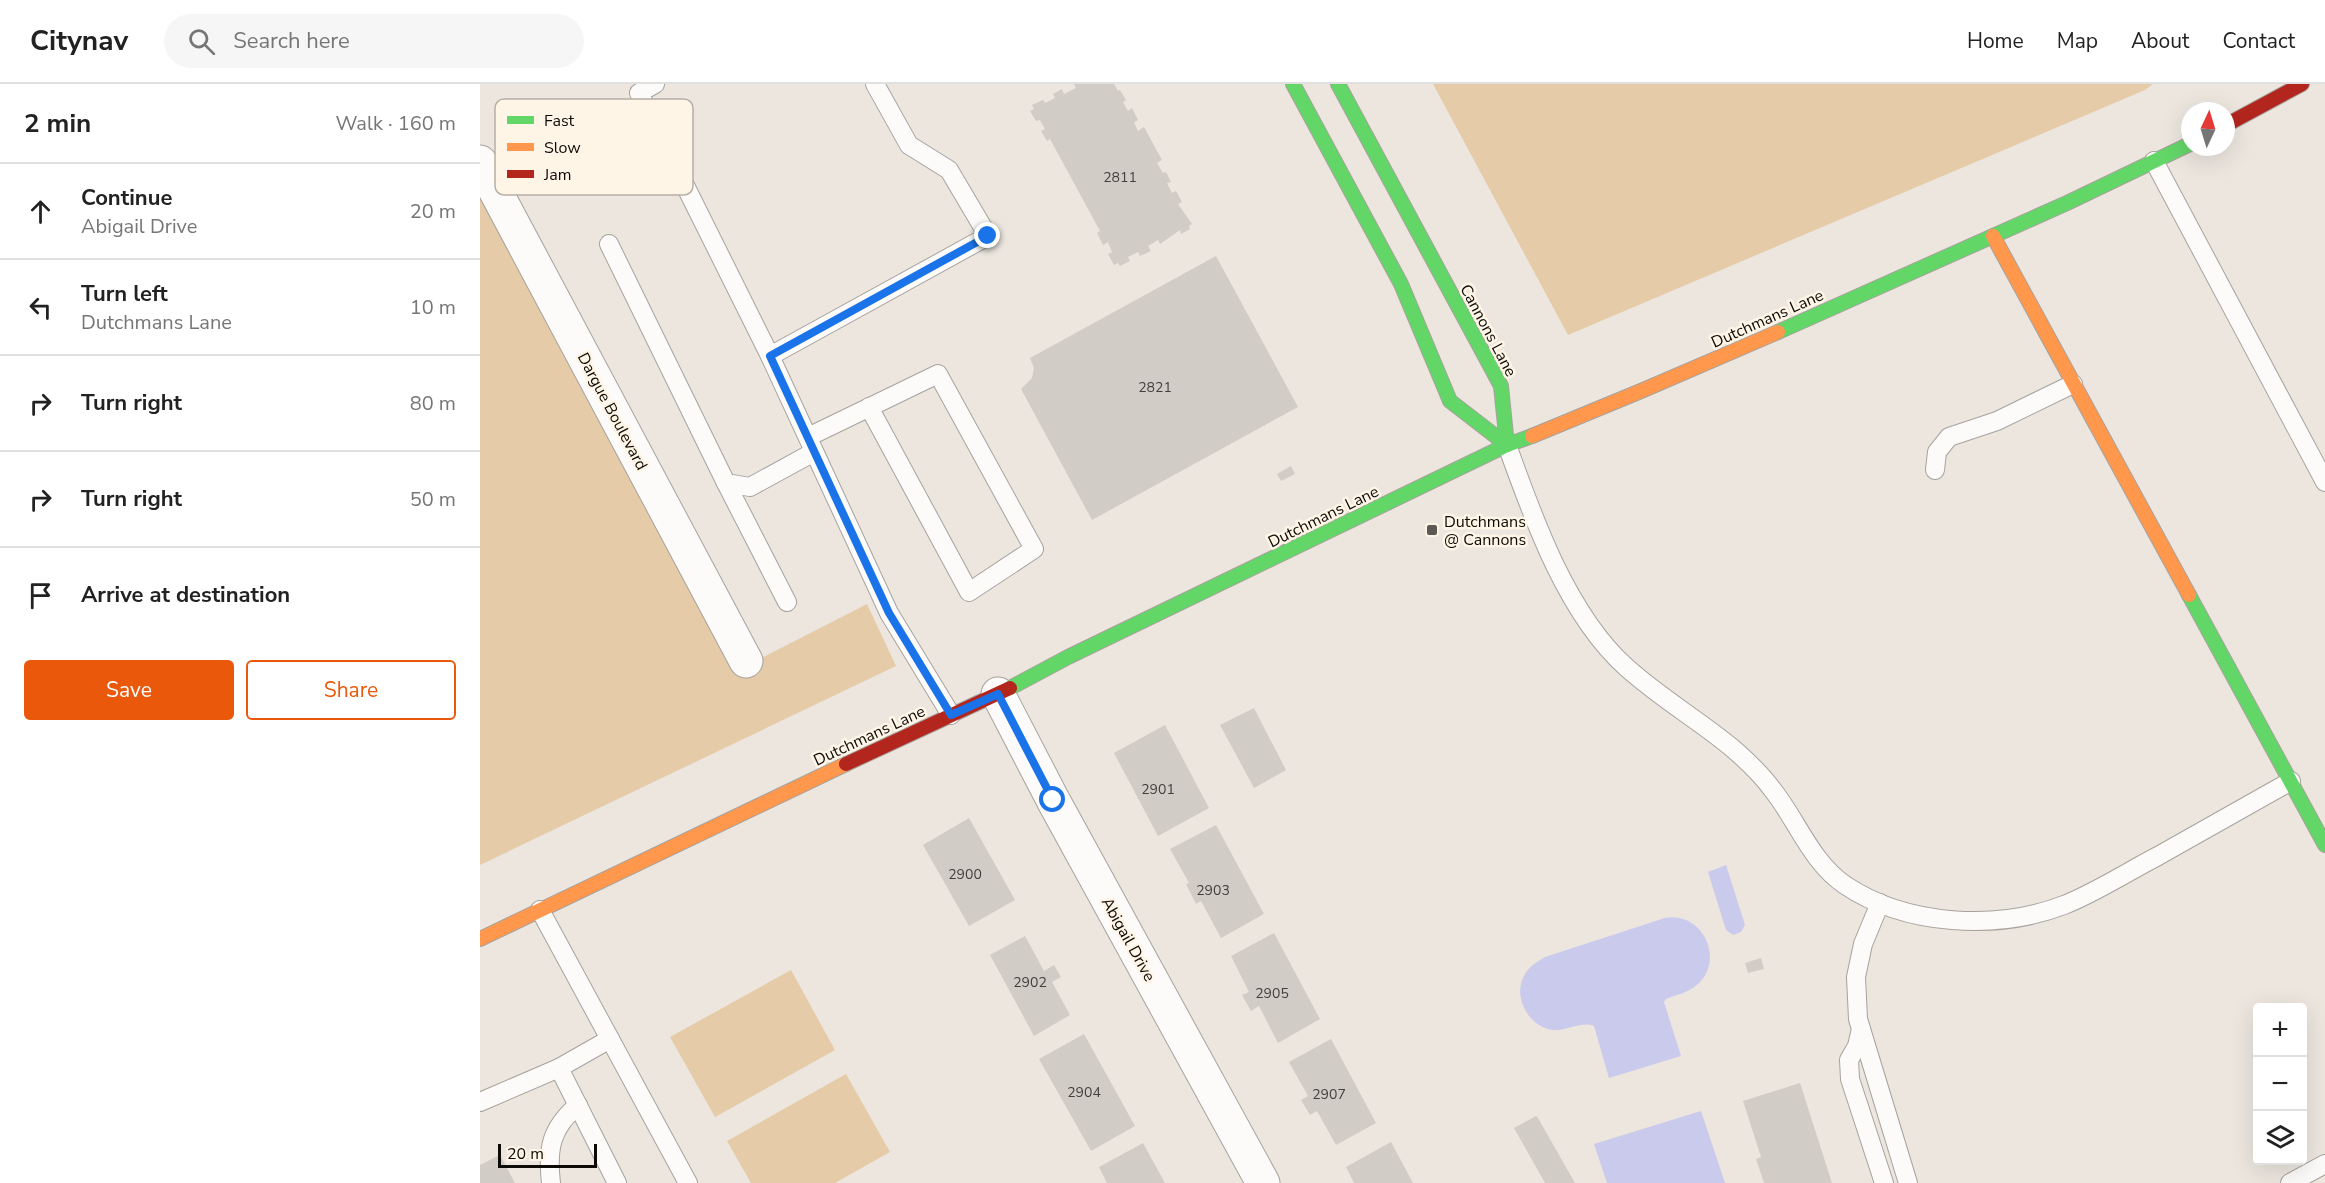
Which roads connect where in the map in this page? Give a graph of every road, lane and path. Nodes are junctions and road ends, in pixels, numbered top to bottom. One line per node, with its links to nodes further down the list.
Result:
1 (655, 84): 6 (lane)
2 (875, 84): 16 (lane)
3 (1293, 84): 20 (main road)
4 (1338, 84): 20 (main road, Cannons Lane)
5 (2302, 84): 7 (main road)
6 (642, 99)
7 (2235, 120)
8 (2181, 148): 9 (main road, Dutchmans Lane)
9 (2154, 161): 14 (main road, Dutchmans Lane); 22 (lane)
10 (480, 162): 11 (street, Dargue Boulevard)
11 (495, 190)
12 (498, 195): 25 (street, Dargue Boulevard)
13 (690, 195): 16 (lane)
14 (1993, 236): 17 (main road); 20 (main road, Dutchmans Lane)
15 (609, 244): 23 (lane)
16 (770, 356): 19 (lane)
17 (2073, 384): 21 (lane); 28 (main road)
18 (869, 407): 18 (lane); 19 (lane)
19 (811, 444): 23 (lane); 27 (lane)
20 (1507, 445): 26 (main road, Dutchmans Lane); 30 (lane)
21 (1935, 470)
22 (2325, 482)
23 (726, 483): 24 (lane)
24 (787, 602)
25 (746, 661)
26 (998, 694): 27 (main road, Dutchmans Lane); 43 (street, Abigail Drive)
27 (951, 715): 31 (main road, Dutchmans Lane)
28 (2291, 781): 29 (main road); 30 (lane)
29 (2325, 845)
30 (1880, 903): 33 (lane)
31 (540, 910): 32 (main road, Dutchmans Lane); 34 (lane)
32 (480, 939)
33 (1861, 1029): 44 (lane); 45 (lane)
34 (610, 1039): 35 (lane); 42 (lane)
35 (559, 1068): 36 (lane); 37 (lane)
36 (480, 1102)
37 (578, 1105): 40 (lane); 41 (lane)
38 (2325, 1164): 39 (lane)
39 (2307, 1178): 46 (lane)
40 (550, 1183)
41 (617, 1183)
42 (688, 1183)
43 (1263, 1183)
44 (1884, 1183)
45 (1908, 1183)
46 (2290, 1183)

